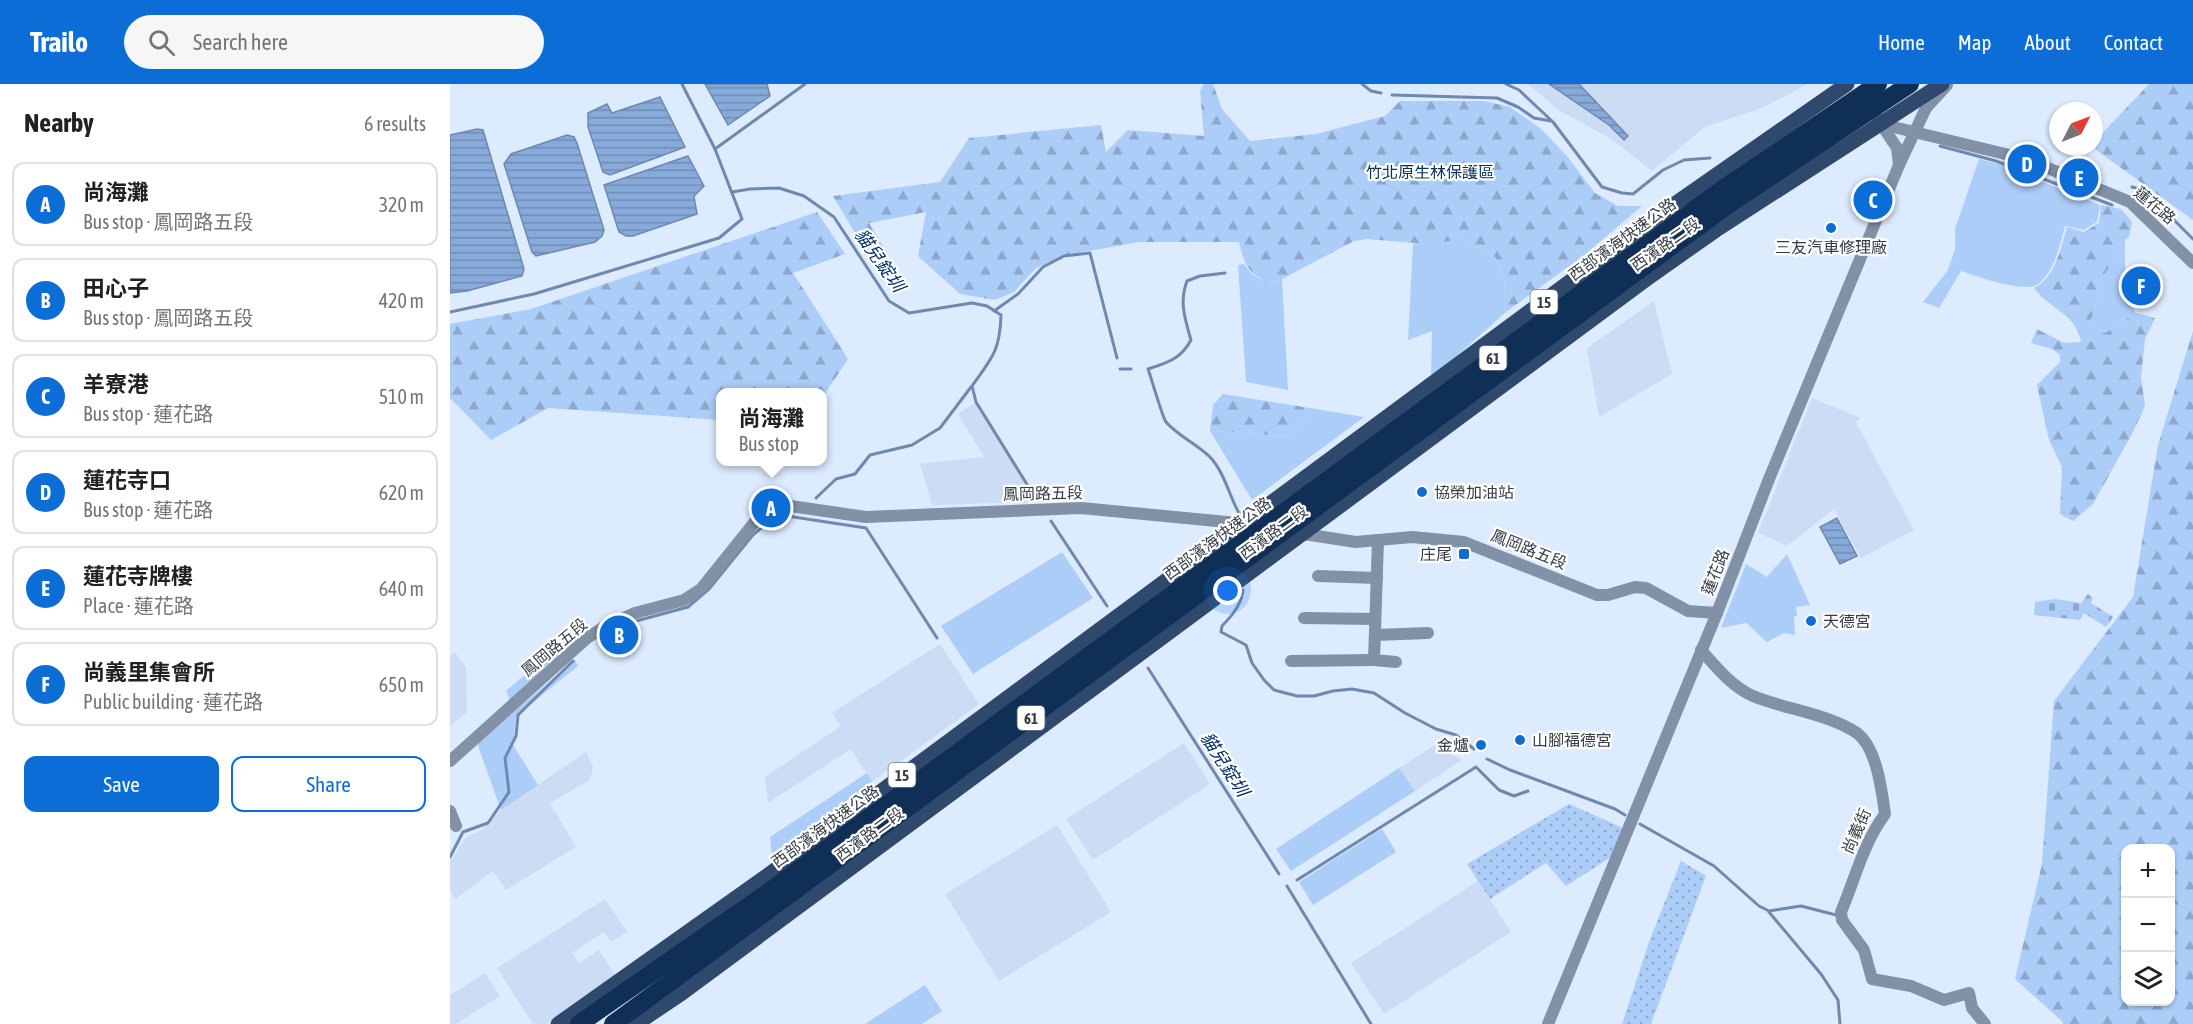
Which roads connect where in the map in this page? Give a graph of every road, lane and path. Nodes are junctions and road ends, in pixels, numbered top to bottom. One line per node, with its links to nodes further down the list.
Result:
1 (1850, 84): 6 (street); 11 (main road, 西濱路二段 / 15)
2 (1878, 84): 9 (highway, 西部濱海快速公路 / 61, bridge)
3 (1910, 84): 9 (highway, 西部濱海快速公路 / 61, bridge)
4 (1942, 84): 6 (main road, 西濱路二段)
5 (1948, 84): 7 (street)
6 (1881, 124): 7 (street, 蓮花路); 8 (street); 13 (main road, 西濱路二段)
7 (1915, 132): 8 (street, 蓮花路); 10 (street, 蓮花路)
8 (1899, 165): 17 (street, 蓮花路)
9 (1725, 198): 12 (highway, 西部濱海快速公路 / 61); 13 (highway, 西部濱海快速公路 / 61)
10 (2193, 263)
11 (1244, 524): 12 (street, 鳳岡路五段); 26 (street, 鳳岡路五段); 29 (main road, 西濱路二段 / 15)
12 (1266, 526): 13 (street, 鳳岡路五段); 30 (highway, 西部濱海快速公路 / 61)
13 (1294, 532): 14 (street, 鳳岡路五段); 31 (highway, 西部濱海快速公路 / 61); 32 (main road, 西濱路二段)
14 (1378, 540): 16 (street); 17 (street, 鳳岡路五段)
15 (1318, 576): 16 (street)
16 (1377, 578): 19 (street)
17 (1717, 613): 22 (street, 蓮花路)
18 (1304, 618): 19 (street)
19 (1376, 619): 21 (street)
20 (1428, 633): 21 (street)
21 (1375, 634): 23 (street)
22 (1701, 650): 33 (street, 蓮花路); 34 (street, 尚義街)
23 (1374, 660): 24 (street); 25 (street)
24 (1291, 662)
25 (1396, 662)
26 (450, 761)
27 (450, 811): 28 (street)
28 (456, 826)
29 (558, 1024)
30 (579, 1024)
31 (613, 1024)
32 (636, 1024)
33 (1548, 1024)
34 (1985, 1024)

